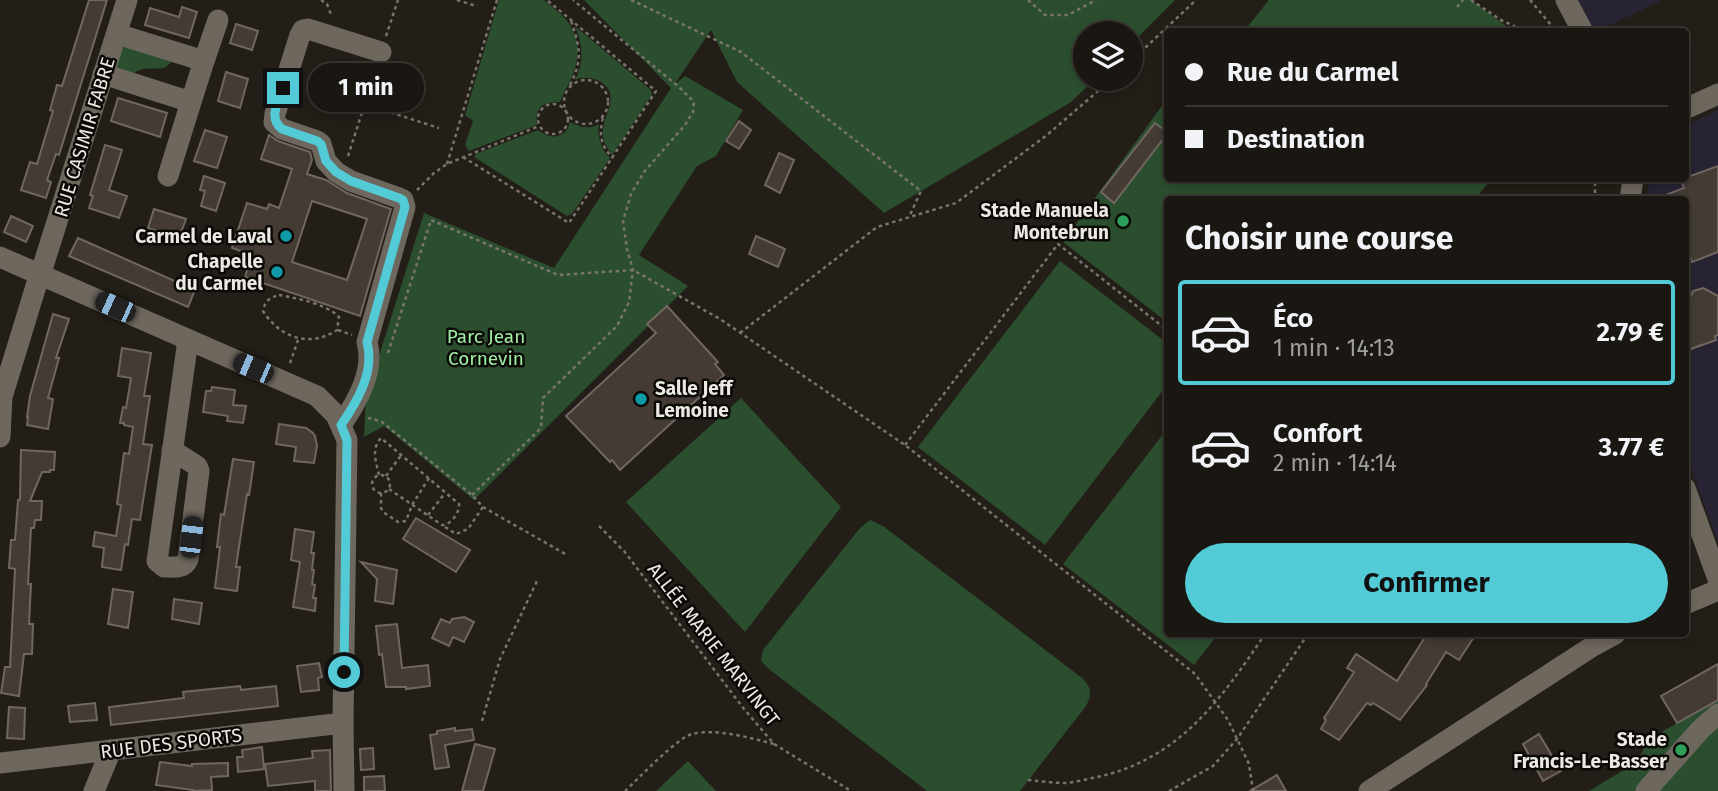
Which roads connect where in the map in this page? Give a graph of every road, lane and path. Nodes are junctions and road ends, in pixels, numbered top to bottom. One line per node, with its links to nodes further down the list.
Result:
1 (127, 0): 24 (street, RUE CASIMIR FABRE)
2 (398, 0): 26 (path)
3 (457, 0): 15 (path)
4 (497, 0): 41 (path)
5 (547, 0): 18 (path)
6 (573, 0): 47 (path)
7 (631, 0): 45 (path)
8 (1028, 0): 9 (path)
9 (1096, 0)
10 (1196, 0): 19 (path)
11 (1463, 0): 16 (path)
12 (1471, 0): 20 (path)
13 (1530, 0): 21 (path)
14 (1566, 0): 22 (street)
15 (476, 6)
16 (1457, 7)
17 (218, 20): 27 (street)
18 (571, 20): 29 (path); 40 (path)
19 (1166, 28)
20 (1518, 28)
21 (1554, 28)
22 (1581, 28)
23 (1164, 30): 25 (path)
24 (117, 34): 27 (street); 28 (street, RUE CASIMIR FABRE)
25 (1143, 50)
26 (381, 52): 33 (path); 43 (street)
27 (204, 61): 32 (street)
28 (103, 74): 32 (street); 48 (street, RUE CASIMIR FABRE)
29 (569, 88): 35 (path); 36 (path)
30 (1098, 91): 45 (path)
31 (1718, 94): 34 (street)
32 (191, 102): 42 (street)
33 (364, 104): 38 (path); 43 (path)
34 (1689, 106)
35 (566, 113): 36 (path); 37 (path); 37 (path)
36 (603, 118): 40 (path)
37 (539, 126): 39 (path)
38 (439, 128)
39 (463, 157): 40 (path); 41 (path)
40 (613, 158)
41 (447, 164): 44 (path)
42 (168, 176)
43 (342, 176): 44 (street)
44 (403, 200): 56 (street)
45 (909, 217): 50 (path)
46 (0, 257): 48 (street)
47 (633, 270): 50 (path); 53 (path); 67 (path)
48 (41, 274): 52 (street); 57 (street, RUE CASIMIR FABRE)
49 (1164, 328): 58 (path)
50 (740, 333): 58 (path)
51 (298, 339): 51 (path); 54 (path)
52 (188, 340): 56 (street); 59 (street)
53 (388, 354)
54 (288, 370)
55 (364, 421): 67 (path)
56 (341, 425): 85 (street)
57 (0, 437)
58 (905, 444): 82 (path)
59 (172, 450): 59 (street)
60 (402, 454): 61 (path); 62 (path); 63 (path)
61 (379, 475): 62 (path); 66 (path)
62 (386, 475): 64 (path)
63 (429, 478): 65 (path); 69 (path)
64 (388, 489): 66 (path); 69 (path)
65 (445, 492): 71 (path); 72 (path)
66 (381, 493): 69 (path)
67 (472, 495): 70 (path)
68 (1689, 499): 75 (street)
69 (412, 505): 71 (path)
70 (483, 507): 72 (path); 74 (path)
71 (428, 516): 72 (path)
72 (442, 525)
73 (599, 526): 87 (path, ALLÉE MARIE MARVINGT)
74 (567, 555)
75 (1718, 579)
76 (537, 582): 84 (path)
77 (1718, 590): 78 (street)
78 (1689, 602)
79 (1263, 637): 82 (path)
80 (1306, 637): 86 (path)
81 (1610, 637): 97 (street)
82 (1216, 702): 86 (path); 90 (path)
83 (1718, 714): 98 (street)
84 (482, 721)
85 (343, 723): 88 (street, RUE DES SPORTS); 92 (street)
86 (1237, 739): 95 (path); 96 (path)
87 (774, 744): 93 (path); 94 (path, ALLÉE MARIE MARVINGT)
88 (111, 750): 89 (street, RUE DES SPORTS); 91 (street)
89 (0, 763)
90 (1028, 780)
91 (94, 791)
92 (344, 791)
93 (625, 791)
94 (851, 791)
95 (1169, 791)
96 (1253, 791)
97 (1369, 791)
98 (1646, 791)

